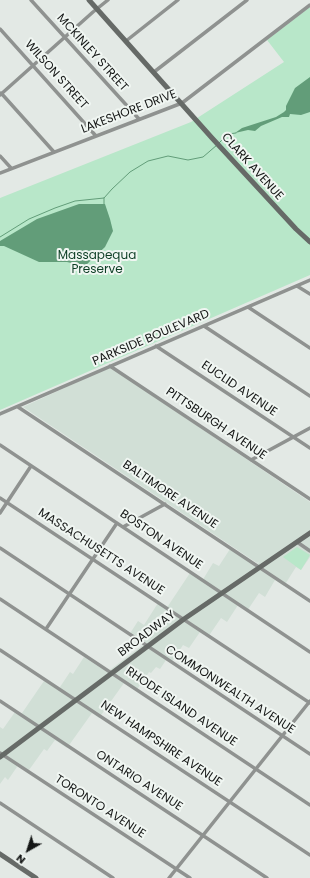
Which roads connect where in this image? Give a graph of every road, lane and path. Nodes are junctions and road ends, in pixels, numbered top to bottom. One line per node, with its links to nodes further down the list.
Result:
1 (31, 0): 9 (street, MCKINLEY STREET)
2 (89, 0): 7 (main road, CLARK AVENUE)
3 (108, 0): 7 (street)
4 (178, 0): 10 (street)
5 (247, 0): 12 (street)
6 (310, 5): 14 (street, LAKESHORE DRIVE)
7 (97, 9): 9 (street); 10 (main road, CLARK AVENUE)
8 (0, 29): 11 (street, WILSON STREET)
9 (65, 37): 11 (street); 15 (street, MCKINLEY STREET)
10 (126, 40): 12 (main road, CLARK AVENUE)
11 (33, 66): 13 (street); 16 (street, WILSON STREET)
12 (154, 72): 14 (main road, CLARK AVENUE)
13 (1, 94): 17 (street)
14 (182, 103): 15 (street, LAKESHORE DRIVE); 21 (main road, CLARK AVENUE)
15 (139, 119): 16 (street, LAKESHORE DRIVE)
16 (96, 136): 17 (street, LAKESHORE DRIVE)
17 (54, 152): 19 (street, LAKESHORE DRIVE)
18 (0, 156): 19 (street)
19 (11, 168): 20 (street, LAKESHORE DRIVE)
20 (0, 172)
21 (310, 242)
22 (310, 280): 23 (street, PARKSIDE BOULEVARD)
23 (297, 286): 24 (street); 25 (street, PARKSIDE BOULEVARD)
24 (310, 294)
25 (248, 307): 26 (street, PARKSIDE BOULEVARD); 28 (street)
26 (204, 326): 27 (street, PARKSIDE BOULEVARD); 30 (street)
27 (156, 346): 29 (street, PARKSIDE BOULEVARD); 34 (street, EUCLID AVENUE)
28 (310, 348)
29 (110, 366): 31 (street, PARKSIDE BOULEVARD); 37 (street, PITTSBURGH AVENUE)
30 (310, 396)
31 (18, 407): 32 (street, PARKSIDE BOULEVARD); 42 (street, BALTIMORE AVENUE)
32 (0, 414)
33 (310, 428): 34 (street)
34 (293, 437): 36 (street, EUCLID AVENUE); 37 (street)
35 (0, 445): 38 (street, BOSTON AVENUE)
36 (310, 448)
37 (251, 460): 40 (street, PITTSBURGH AVENUE)
38 (31, 466): 41 (street); 44 (street, BOSTON AVENUE)
39 (0, 498): 41 (street, MASSACHUSETTS AVENUE)
40 (310, 499)
41 (7, 502): 43 (street); 50 (street, MASSACHUSETTS AVENUE)
42 (164, 504): 45 (street); 51 (street, BALTIMORE AVENUE)
43 (0, 512)
44 (117, 523): 45 (street, BOSTON AVENUE); 50 (street)
45 (123, 527): 52 (street, BOSTON AVENUE)
46 (310, 533): 47 (main road, BROADWAY)
47 (296, 542): 49 (street); 51 (main road, BROADWAY)
48 (0, 548): 53 (street, COMMONWEALTH AVENUE)
49 (310, 551)
50 (94, 559): 53 (street); 56 (street, MASSACHUSETTS AVENUE)
51 (259, 567): 52 (main road, BROADWAY); 55 (street, BALTIMORE AVENUE)
52 (221, 593): 56 (main road, BROADWAY); 60 (street, BOSTON AVENUE)
53 (70, 594): 57 (street); 58 (street, COMMONWEALTH AVENUE)
54 (0, 599): 57 (street, RHODE ISLAND AVENUE)
55 (310, 601)
56 (184, 619): 58 (main road, BROADWAY); 64 (street, MASSACHUSETTS AVENUE)
57 (46, 630): 61 (street, RHODE ISLAND AVENUE)
58 (147, 646): 61 (main road, BROADWAY); 66 (street, COMMONWEALTH AVENUE)
59 (0, 650): 62 (street, NEW HAMPSHIRE AVENUE)
60 (310, 652)
61 (112, 673): 62 (main road, BROADWAY); 69 (street, RHODE ISLAND AVENUE)
62 (76, 700): 65 (main road, BROADWAY); 70 (street, NEW HAMPSHIRE AVENUE)
63 (0, 701): 65 (street, ONTARIO AVENUE)
64 (310, 702): 66 (street)
65 (39, 727): 68 (main road, BROADWAY); 73 (street, ONTARIO AVENUE)
66 (282, 736): 67 (street, COMMONWEALTH AVENUE); 69 (street)
67 (310, 754)
68 (1, 755): 76 (street, TORONTO AVENUE)
69 (256, 769): 70 (street); 72 (street, RHODE ISLAND AVENUE)
70 (229, 802): 73 (street); 75 (street, NEW HAMPSHIRE AVENUE)
71 (0, 803): 78 (street)
72 (310, 805)
73 (203, 835): 76 (street); 81 (street, ONTARIO AVENUE)
74 (0, 854): 77 (main road)
75 (310, 855)
76 (176, 869): 79 (street); 80 (street, TORONTO AVENUE)
77 (32, 877)
78 (113, 878)
79 (169, 878)
80 (190, 878)
81 (267, 878)

